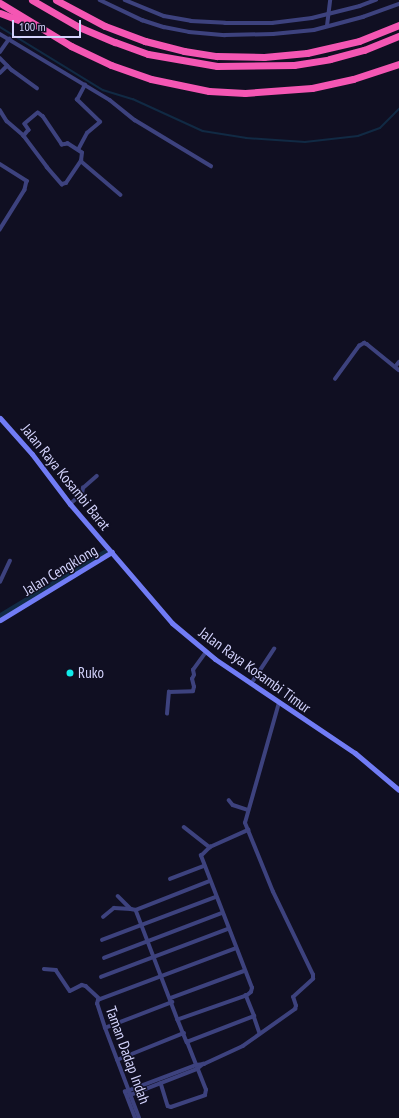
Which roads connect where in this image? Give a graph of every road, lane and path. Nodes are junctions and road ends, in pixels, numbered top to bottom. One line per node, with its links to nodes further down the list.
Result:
1 (32, 0): 15 (highway)
2 (56, 0): 11 (highway)
3 (100, 0): 12 (street)
4 (125, 0): 10 (street)
5 (330, 0): 10 (street)
6 (376, 0): 10 (street)
7 (0, 3): 14 (highway)
8 (399, 4): 12 (street)
9 (0, 13): 14 (highway)
10 (328, 14): 12 (street)
11 (399, 24)
12 (327, 26)
13 (0, 34): 16 (street)
14 (50, 34): 19 (highway)
15 (399, 36)
16 (9, 39): 17 (street); 22 (street)
17 (0, 52)
18 (0, 58): 20 (street)
19 (399, 64)
20 (7, 66): 21 (street); 23 (street)
21 (0, 73)
22 (85, 85): 26 (street); 29 (street)
23 (38, 88)
24 (0, 110): 25 (street)
25 (24, 136): 26 (street); 27 (street)
26 (78, 150): 27 (street)
27 (81, 161): 30 (street)
28 (0, 164): 31 (street)
29 (211, 166)
30 (121, 195)
31 (0, 230)
32 (399, 362): 33 (street)
33 (395, 367): 34 (street); 35 (street)
34 (399, 370)
35 (335, 379)
36 (0, 418): 38 (main road, Jalan Raya Kosambi Barat)
37 (97, 476): 38 (street)
38 (70, 504): 39 (main road, Jalan Raya Kosambi Barat)
39 (112, 552): 43 (main road, Jalan Cengklong); 45 (main road, Jalan Raya Kosambi Timur)
40 (10, 561): 41 (street)
41 (2, 574): 42 (street)
42 (0, 582)
43 (0, 620)
44 (274, 649): 46 (street)
45 (206, 652): 46 (main road, Jalan Raya Kosambi Timur); 48 (street)
46 (251, 684): 47 (main road, Jalan Raya Kosambi Timur)
47 (279, 703): 49 (main road, Jalan Raya Kosambi Timur); 51 (street)
48 (167, 714)
49 (399, 790)
50 (229, 800): 51 (street)
51 (248, 810): 53 (street)
52 (184, 827): 54 (street)
53 (248, 830): 54 (street); 82 (street)
54 (210, 847): 55 (street)
55 (204, 866): 56 (street); 57 (street)
56 (170, 879)
57 (210, 881): 59 (street); 61 (street)
58 (118, 896): 60 (street)
59 (216, 897): 62 (street); 64 (street)
60 (131, 909): 61 (street); 63 (street)
61 (136, 910): 64 (street)
62 (222, 913): 65 (street); 67 (street)
63 (103, 917)
64 (142, 925): 66 (street); 67 (street)
65 (228, 929): 68 (street); 69 (street)
66 (102, 940)
67 (148, 941): 69 (street); 70 (street)
68 (236, 948): 72 (street); 73 (street)
69 (154, 957): 73 (street); 74 (street)
70 (104, 958)
71 (44, 969): 76 (street)
72 (244, 971): 75 (street); 77 (street)
73 (162, 976): 76 (street); 77 (street)
74 (101, 977)
75 (246, 996): 78 (street); 79 (street)
76 (99, 999): 80 (street, Taman Dadap Indah)
77 (171, 1000): 79 (street); 80 (street)
78 (254, 1016): 82 (street); 83 (street)
79 (178, 1020): 81 (street)
80 (105, 1028): 84 (street, Taman Dadap Indah)
81 (184, 1034): 83 (street); 84 (street)
82 (260, 1034): 85 (street)
83 (187, 1042): 85 (street)
84 (117, 1060): 87 (street, Taman Dadap Indah)
85 (196, 1067): 86 (street); 86 (street); 87 (street)
86 (161, 1083): 88 (street)
87 (127, 1091): 88 (street, Taman Dadap Indah)
88 (129, 1096): 89 (street, Taman Dadap Indah); 90 (street, Taman Dadap Indah)
89 (135, 1118)
90 (138, 1118)

